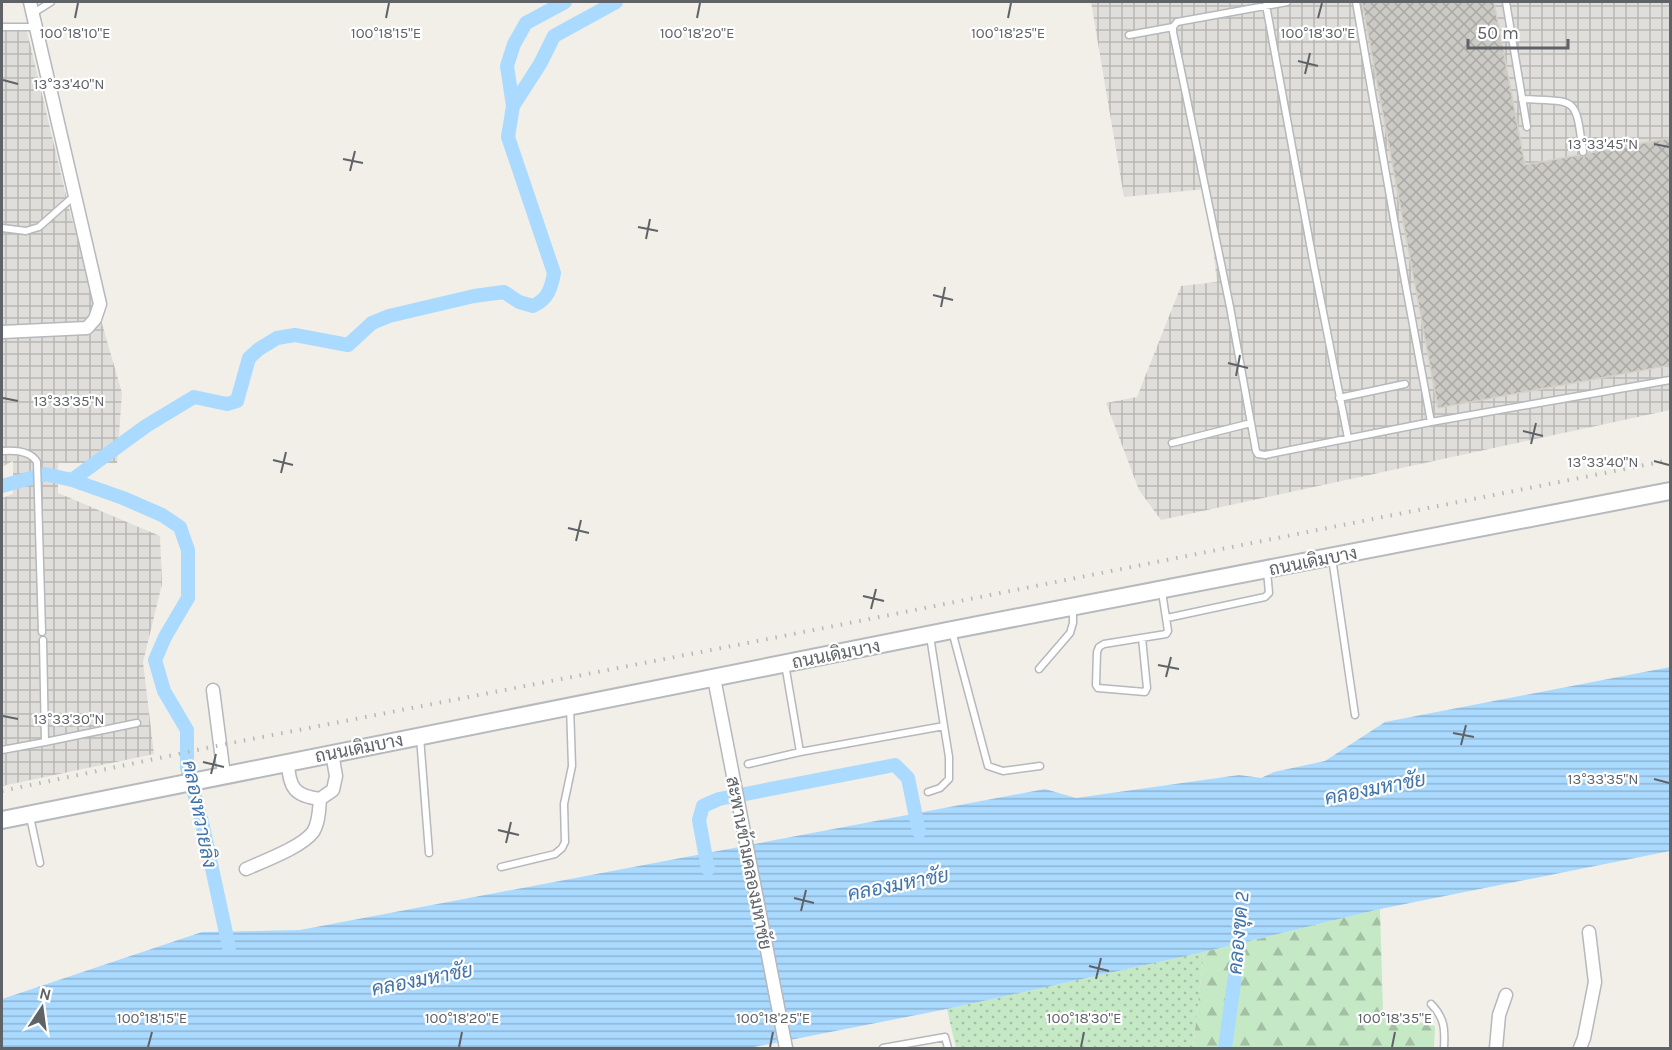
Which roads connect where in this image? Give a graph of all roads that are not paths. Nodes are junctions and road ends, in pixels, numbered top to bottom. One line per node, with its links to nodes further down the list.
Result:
1 (51, 2): 6 (lane)
2 (1287, 2): 5 (lane)
3 (1356, 2): 20 (lane)
4 (1506, 2): 11 (lane)
5 (1266, 6): 9 (lane); 19 (lane)
6 (31, 8): 8 (street)
7 (2, 27): 8 (lane)
8 (35, 27): 14 (street)
9 (1173, 27): 10 (lane); 21 (lane)
10 (1129, 35)
11 (1522, 99): 12 (lane); 13 (lane)
12 (1527, 127)
13 (1583, 152)
14 (74, 196): 15 (lane); 16 (street)
15 (2, 228)
16 (2, 332)
17 (1671, 380): 20 (lane)
18 (1405, 384): 19 (lane)
19 (1339, 398): 22 (lane)
20 (1431, 422): 22 (lane)
21 (1251, 423): 22 (lane); 23 (lane)
22 (1348, 438)
23 (1172, 443)
24 (2, 451): 32 (lane)
25 (1671, 491): 26 (street, ถนนเดิมบาง)
26 (1332, 557): 27 (street, ถนนเดิมบาง); 41 (lane)
27 (1267, 570): 28 (street, ถนนเดิมบาง); 30 (lane)
28 (1162, 590): 29 (street, ถนนเดิมบาง); 30 (lane)
29 (1073, 607): 31 (street, ถนนเดิมบาง); 37 (lane)
30 (1167, 618): 34 (lane)
31 (952, 630): 33 (street, ถนนเดิมบาง); 51 (lane)
32 (42, 632)
33 (930, 635): 36 (street, ถนนเดิมบาง); 43 (lane)
34 (1142, 638): 34 (lane)
35 (43, 640): 45 (lane)
36 (785, 664): 38 (street, ถนนเดิมบาง); 47 (lane)
37 (1039, 669)
38 (714, 678): 40 (street, ถนนเดิมบาง); 64 (street, สะพานข้ามคลองมหาชัย)
39 (213, 690): 52 (street)
40 (570, 706): 44 (street, ถนนเดิมบาง); 59 (lane)
41 (1355, 715)
42 (137, 723): 45 (lane)
43 (944, 726): 47 (lane); 53 (lane)
44 (420, 736): 48 (street, ถนนเดิมบาง); 57 (lane)
45 (45, 742): 46 (lane)
46 (2, 750)
47 (800, 752): 50 (lane)
48 (332, 753): 49 (street, ถนนเดิมบาง); 54 (street)
49 (288, 763): 52 (street, ถนนเดิมบาง); 54 (street)
50 (748, 764)
51 (1040, 766)
52 (224, 775): 55 (street, ถนนเดิมบาง)
53 (928, 792)
54 (320, 799): 60 (street)
55 (30, 814): 56 (street, ถนนเดิมบาง); 58 (lane)
56 (2, 820)
57 (429, 853)
58 (40, 863)
59 (501, 867)
60 (246, 869)
61 (1589, 932): 69 (street)
62 (1506, 995): 68 (street)
63 (1431, 1004): 67 (lane)
64 (786, 1048)
65 (883, 1048): 66 (lane)
66 (948, 1048)
67 (1444, 1048)
68 (1496, 1048)
69 (1580, 1048)

